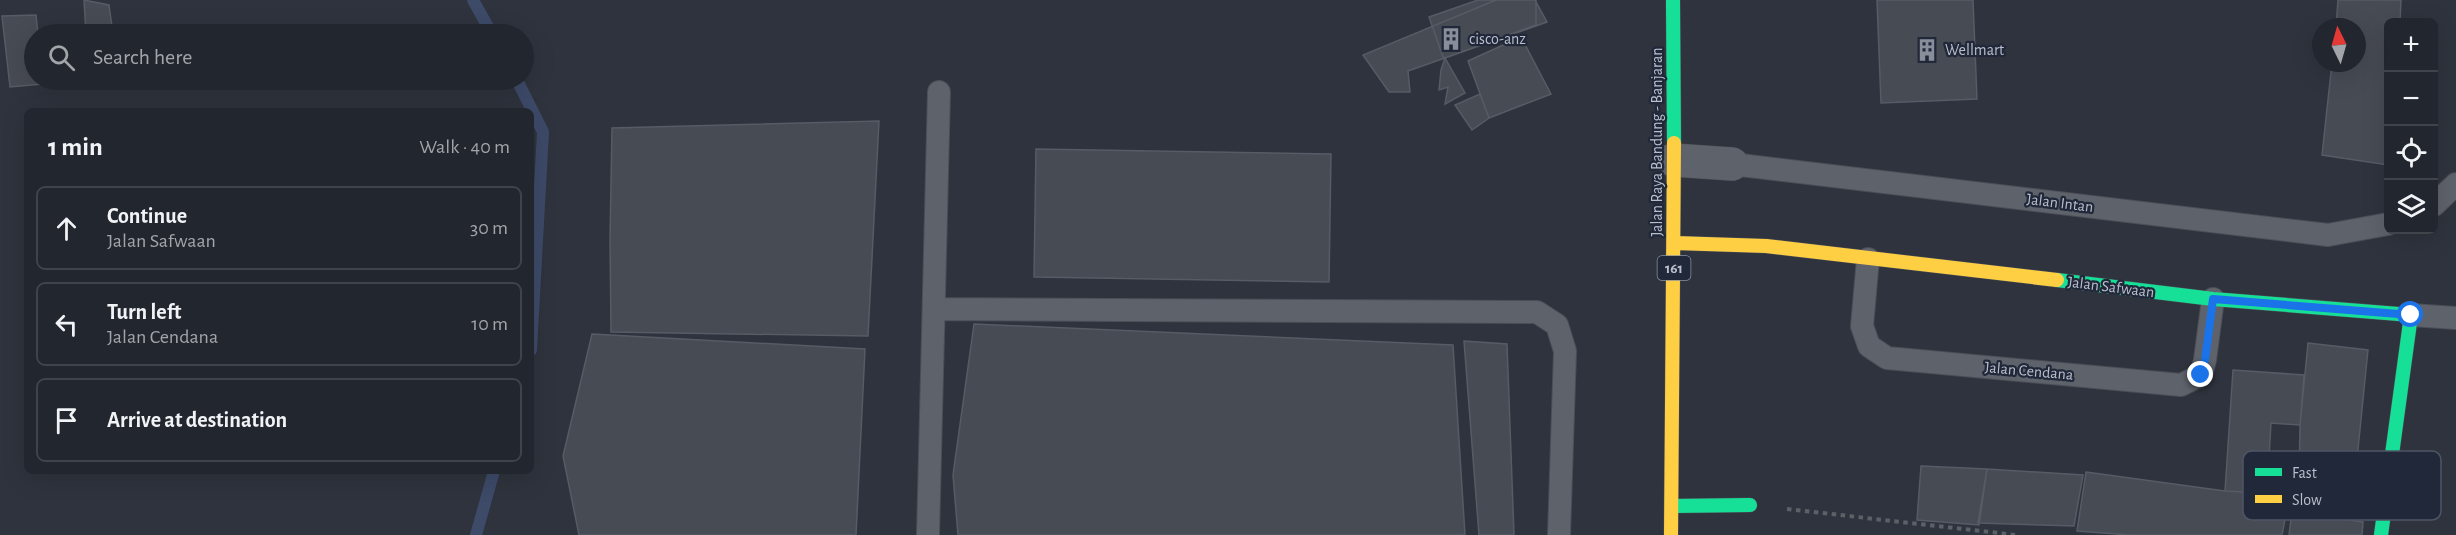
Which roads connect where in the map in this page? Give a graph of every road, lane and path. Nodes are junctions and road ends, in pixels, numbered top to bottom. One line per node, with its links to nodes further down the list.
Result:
1 (1673, 0): 3 (street, Jalan Raya Bandung - Banjaran / 161)
2 (939, 92): 11 (lane)
3 (1673, 160): 4 (street); 8 (street, Jalan Raya Bandung - Banjaran / 161)
4 (1731, 164): 7 (lane, Jalan Intan)
5 (2456, 184): 6 (lane)
6 (2438, 201)
7 (2384, 225)
8 (1674, 243): 9 (street, Jalan Safwaan); 16 (street, Jalan Raya Bandung - Banjaran / 161)
9 (1868, 259): 10 (street, Jalan Safwaan); 10 (lane, Jalan Cendana)
10 (2213, 299): 12 (street, Jalan Safwaan)
11 (934, 309): 18 (lane); 19 (lane)
12 (2411, 315): 13 (lane, Jalan Safwaan); 14 (street)
13 (2456, 318)
14 (2392, 451)
15 (1750, 505): 16 (street); 21 (path)
16 (1672, 506): 20 (street, Jalan Raya Bandung - Banjaran / 161)
17 (2383, 520): 22 (street)
18 (928, 535)
19 (1559, 535)
20 (1671, 535)
21 (2016, 535)
22 (2381, 535)

